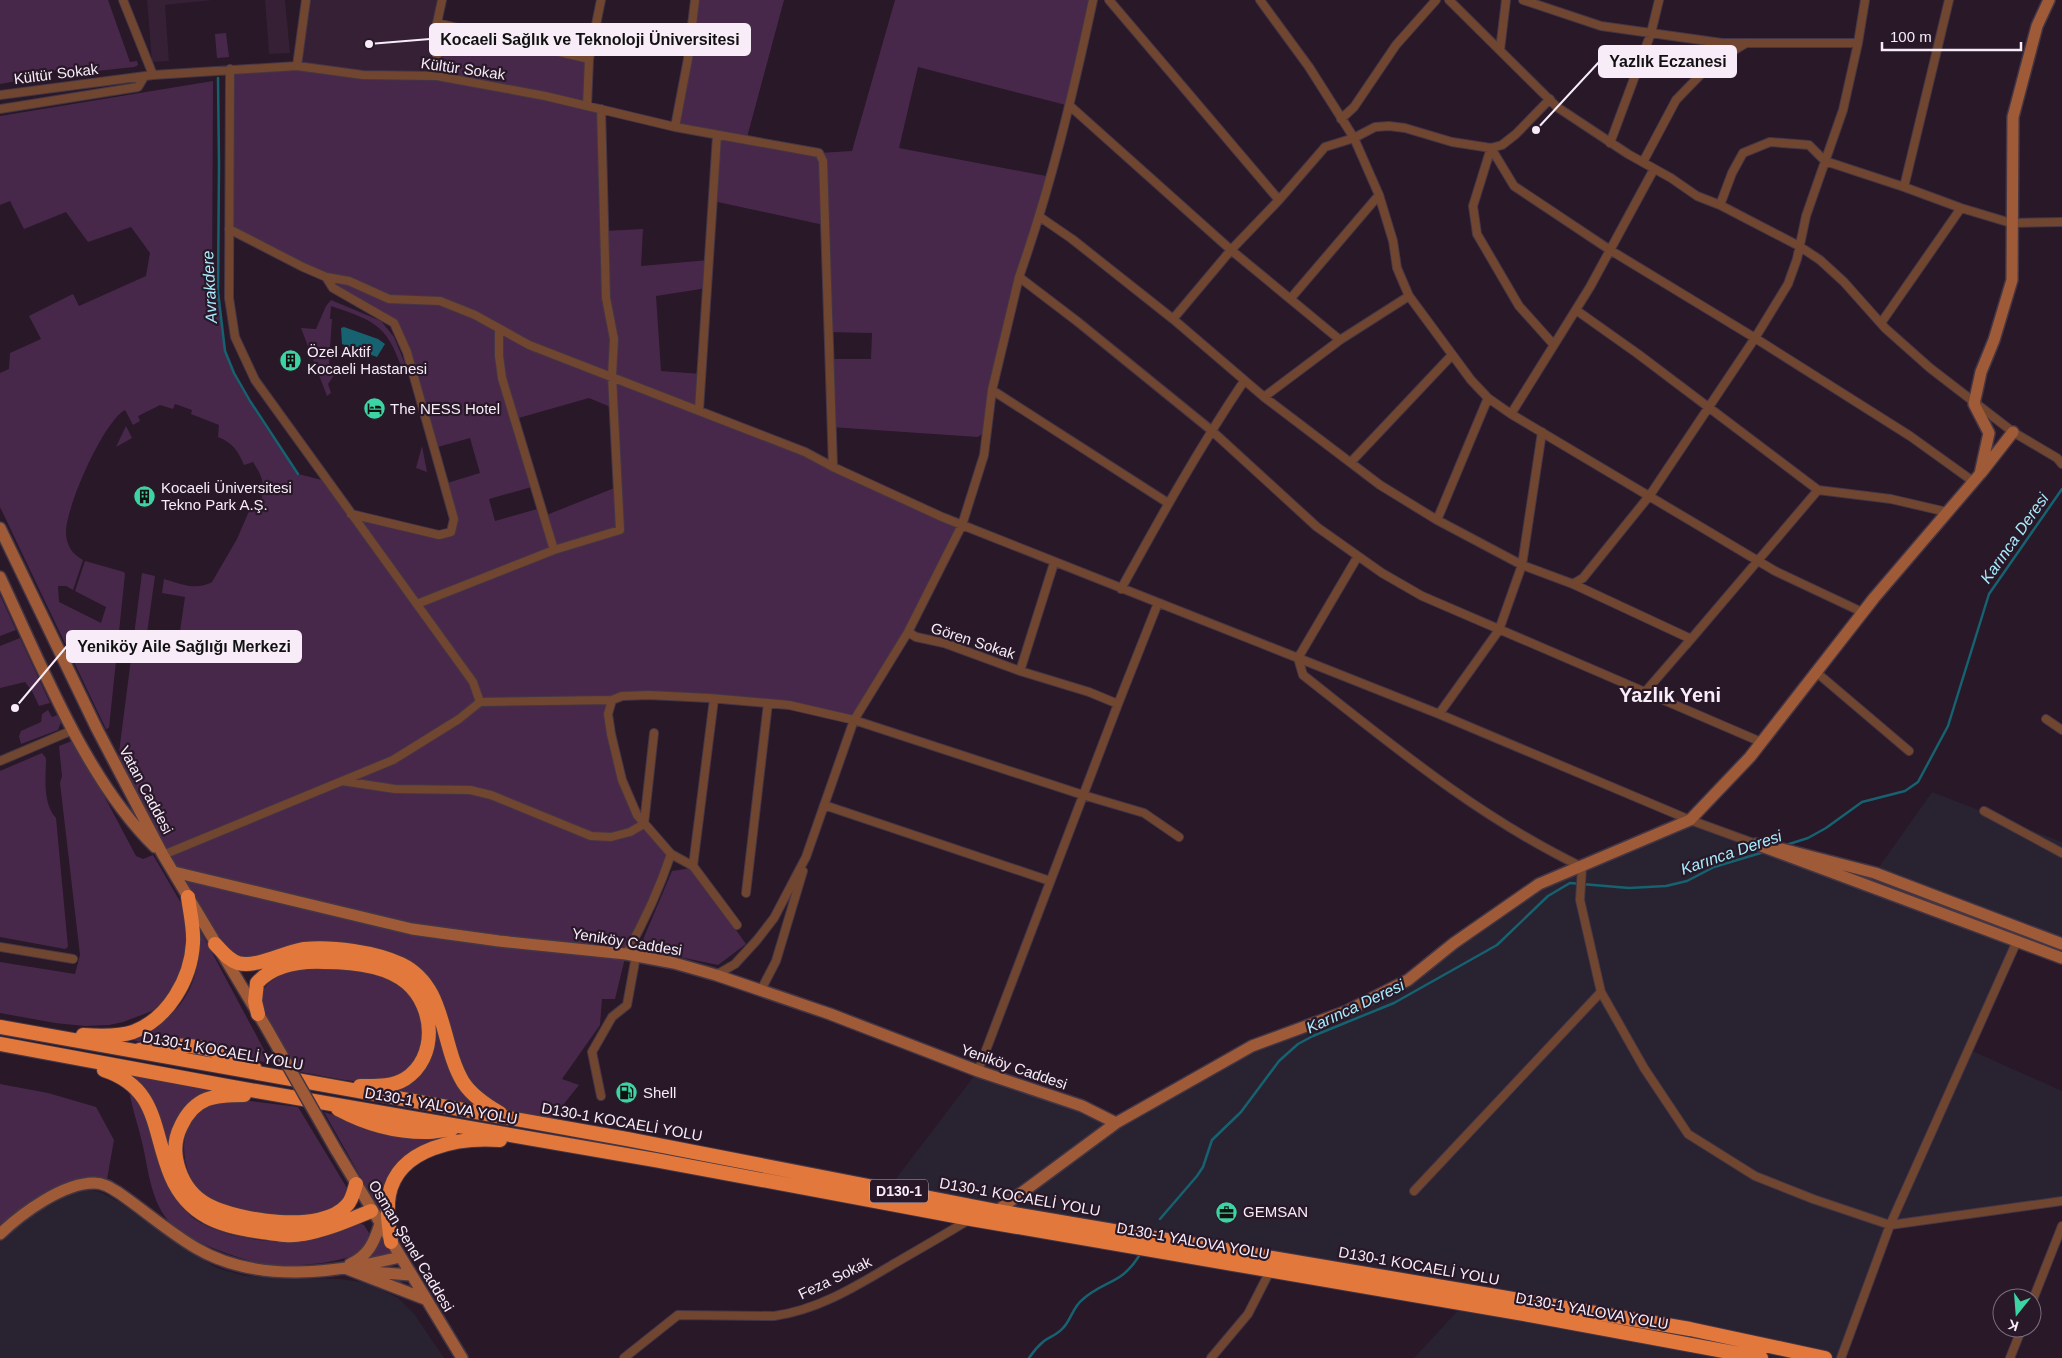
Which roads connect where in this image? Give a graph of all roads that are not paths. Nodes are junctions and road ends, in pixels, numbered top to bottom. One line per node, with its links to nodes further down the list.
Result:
1 (123, 0): 25 (street)
2 (306, 0): 23 (street)
3 (442, 0): 17 (street)
4 (601, 0): 22 (street)
5 (695, 0): 35 (street)
6 (1093, 0): 31 (street)
7 (1109, 0): 45 (street)
8 (1260, 0): 34 (street)
9 (1436, 0): 34 (street)
10 (1449, 0): 21 (street)
11 (1506, 0): 21 (street)
12 (1523, 0): 18 (street)
13 (1659, 0): 18 (street)
14 (1865, 0): 19 (street)
15 (1949, 0): 43 (street)
16 (2048, 0): 50 (street)
17 (437, 23): 22 (street); 26 (street)
18 (1651, 33): 20 (street); 38 (street)
19 (1858, 42): 20 (street); 40 (street)
20 (1746, 43): 41 (street)
21 (1500, 50): 29 (street)
22 (589, 59): 30 (street)
23 (297, 66): 24 (street, Kültür Sokak); 26 (street, Kültür Sokak)
24 (230, 69): 25 (street, Kültür Sokak); 51 (street)
25 (153, 75): 27 (street, Kültür Sokak)
26 (437, 76): 30 (street, Kültür Sokak)
27 (144, 77): 28 (street, Kültür Sokak); 33 (street)
28 (0, 96)
29 (1550, 99): 38 (street); 39 (street)
30 (587, 106): 32 (street, Kültür Sokak)
31 (1070, 106): 48 (street); 53 (street)
32 (601, 109): 35 (street, Kültür Sokak); 67 (street)
33 (0, 110)
34 (1341, 119): 37 (street)
35 (675, 128): 36 (street, Kültür Sokak)
36 (717, 136): 74 (street); 81 (street, Kültür Sokak)
37 (1354, 138): 39 (street); 44 (street); 45 (street)
38 (1610, 143): 41 (street)
39 (1491, 148): 54 (street); 65 (street)
40 (1825, 161): 43 (street); 46 (street); 52 (street)
41 (1643, 162): 42 (street)
42 (1654, 169): 46 (street); 54 (street)
43 (1904, 187): 47 (street)
44 (1379, 195): 57 (street); 58 (street)
45 (1279, 200): 53 (street)
46 (1720, 205): 52 (street)
47 (1961, 208): 50 (street); 61 (street)
48 (1040, 216): 56 (street); 60 (street)
49 (2062, 222): 50 (street)
50 (2011, 223): 72 (street)
51 (230, 229): 55 (street); 87 (street)
52 (1799, 246): 61 (street); 63 (street)
53 (1231, 250): 58 (street); 60 (street)
54 (1610, 250): 59 (street); 63 (street)
55 (326, 276): 62 (street); 87 (street)
56 (1019, 277): 69 (street); 76 (street)
57 (1409, 296): 64 (street); 66 (street)
58 (1291, 298): 64 (street)
59 (1576, 310): 65 (street); 73 (street)
60 (1173, 319): 68 (street)
61 (1881, 323): 72 (street)
62 (499, 329): 67 (street); 91 (street)
63 (1755, 338): 73 (street); 82 (street)
64 (1340, 340): 70 (street)
65 (1554, 345): 75 (street)
66 (1452, 355): 71 (street); 79 (street)
67 (612, 376): 74 (street); 91 (street)
68 (1244, 380): 70 (street); 76 (street)
69 (992, 390): 85 (street); 89 (street)
70 (1264, 397): 79 (street)
71 (1488, 398): 75 (street); 88 (street)
72 (1974, 404): 78 (street); 82 (street)
73 (1708, 407): 83 (street); 84 (street)
74 (699, 410): 81 (street)
75 (1511, 414): 77 (street)
76 (1211, 430): 85 (street); 92 (street)
77 (1542, 432): 84 (street); 95 (street)
78 (2013, 432): 80 (street); 82 (street)
79 (1351, 462): 88 (street)
80 (2062, 464)
81 (833, 467): 89 (street)
82 (1977, 478): 86 (street)
83 (1818, 490): 86 (street); 93 (street)
84 (1650, 495): 93 (street); 97 (street)
85 (1168, 503): 98 (street)
86 (1948, 512): 101 (street)
87 (351, 514): 100 (street)
88 (1437, 520): 95 (street)
89 (962, 525): 94 (street); 103 (street)
90 (0, 528): 133 (street, Vatan Caddesi)
91 (554, 550): 100 (street)
92 (1358, 556): 102 (street); 105 (street)
93 (1758, 561): 101 (street); 104 (street)
94 (1054, 563): 98 (street); 106 (street, Gören Sokak)
95 (1522, 564): 97 (street); 102 (street)
96 (0, 578): 117 (street, Vatan Caddesi)
97 (1573, 584): 104 (street)
98 (1121, 589): 99 (street)
99 (1158, 603): 105 (street); 113 (street)
100 (416, 604): 111 (street)
101 (1862, 612): 107 (street)
102 (1499, 630): 108 (street); 114 (street)
103 (908, 632): 106 (street, Gören Sokak); 116 (street, Gören Sokak)
104 (1686, 645): 108 (street)
105 (1298, 658): 114 (street); 138 (street)
106 (1020, 671): 113 (street)
107 (1816, 672): 120 (street); 121 (street)
108 (1645, 692): 120 (street)
109 (714, 698): 110 (street); 112 (street); 136 (street)
110 (612, 700): 111 (street); 128 (street)
111 (480, 702): 123 (street)
112 (768, 703): 116 (street); 140 (street)
113 (1118, 704): 124 (street)
114 (1439, 714): 127 (street)
115 (2046, 719): 118 (street)
116 (854, 720): 124 (street); 125 (street, Gören Sokak)
117 (73, 730): 122 (street); 133 (street, Vatan Caddesi)
118 (2062, 730)
119 (654, 733): 128 (street)
120 (1761, 742): 127 (street)
121 (1909, 751)
122 (0, 761)
123 (342, 781): 128 (street); 133 (street)
124 (1083, 796): 129 (street); 139 (street)
125 (824, 805): 135 (street, Gören Sokak); 139 (street)
126 (1984, 811): 131 (street)
127 (1690, 820): 130 (street); 138 (street)
128 (644, 824): 132 (street)
129 (1179, 838)
130 (1756, 844): 134 (street)
131 (2062, 852)
132 (671, 854): 136 (street); 148 (street)
133 (163, 855): 137 (street, Osman Şenel Caddesi)
134 (1799, 856): 143 (street); 144 (street)
135 (806, 857): 151 (street); 152 (street)
136 (693, 866): 142 (street)
137 (174, 872): 141 (street, Osman Şenel Caddesi); 148 (street, Yeniköy Caddesi)
138 (1581, 872): 153 (street); 164 (street)
139 (1050, 882): 159 (street)
140 (746, 892)
141 (188, 897): 145 (street, Osman Şenel Caddesi); 156 (highway)
142 (736, 925)
143 (2017, 941): 147 (street); 173 (street)
144 (2061, 941): 147 (street)
145 (215, 944): 154 (street, Osman Şenel Caddesi); 163 (highway)
146 (0, 947): 150 (street)
147 (2050, 953): 149 (street)
148 (631, 955): 151 (street, Yeniköy Caddesi); 162 (street)
149 (2062, 958)
150 (73, 959)
151 (716, 974): 152 (street, Yeniköy Caddesi)
152 (761, 990): 159 (street, Yeniköy Caddesi)
153 (1601, 992): 167 (street); 173 (street)
154 (258, 1014): 160 (highway); 166 (street, Osman Şenel Caddesi, bridge)
155 (0, 1026): 156 (highway, D130-1 KOCAELİ YOLU / D130-1)
156 (28, 1032): 160 (highway, D130-1 KOCAELİ YOLU / D130-1)
157 (0, 1044): 161 (highway)
158 (0, 1049): 169 (highway)
159 (978, 1071): 164 (street, Yeniköy Caddesi)
160 (325, 1086): 163 (highway, D130-1 KOCAELİ YOLU / D130-1)
161 (283, 1095): 165 (highway, D130-1 YALOVA YOLU / D130-1); 166 (highway)
162 (601, 1096)
163 (507, 1118): 170 (highway, D130-1 KOCAELİ YOLU / D130-1)
164 (1116, 1123): 170 (street)
165 (588, 1148): 171 (highway, D130-1 YALOVA YOLU / D130-1); 176 (highway)
166 (356, 1184): 169 (street, Osman Şenel Caddesi)
167 (1414, 1191)
168 (2062, 1201): 173 (street)
169 (372, 1211): 172 (street, Osman Şenel Caddesi)
170 (998, 1211): 189 (highway, D130-1 KOCAELİ YOLU / D130-1)
171 (971, 1219): 179 (highway, D130-1 YALOVA YOLU / D130-1); 186 (street, Feza Sokak)
172 (380, 1224): 176 (street, Osman Şenel Caddesi); 178 (street)
173 (1890, 1225): 190 (street)
174 (2062, 1226): 181 (street)
175 (0, 1234): 178 (street)
176 (390, 1242): 177 (street, Osman Şenel Caddesi)
177 (400, 1257): 178 (street); 180 (street, Osman Şenel Caddesi)
178 (344, 1267): 180 (street); 182 (street)
179 (1270, 1271): 184 (highway, D130-1 YALOVA YOLU / D130-1); 187 (street)
180 (411, 1274): 182 (street, Osman Şenel Caddesi)
181 (2038, 1288)
182 (426, 1299): 185 (street, Osman Şenel Caddesi)
183 (2018, 1338): 191 (street)
184 (1725, 1356): 188 (highway, D130-1 YALOVA YOLU / D130-1)
185 (462, 1358)
186 (624, 1358)
187 (1211, 1358)
188 (1761, 1358)
189 (1825, 1358)
190 (1841, 1358)
191 (2010, 1358)

